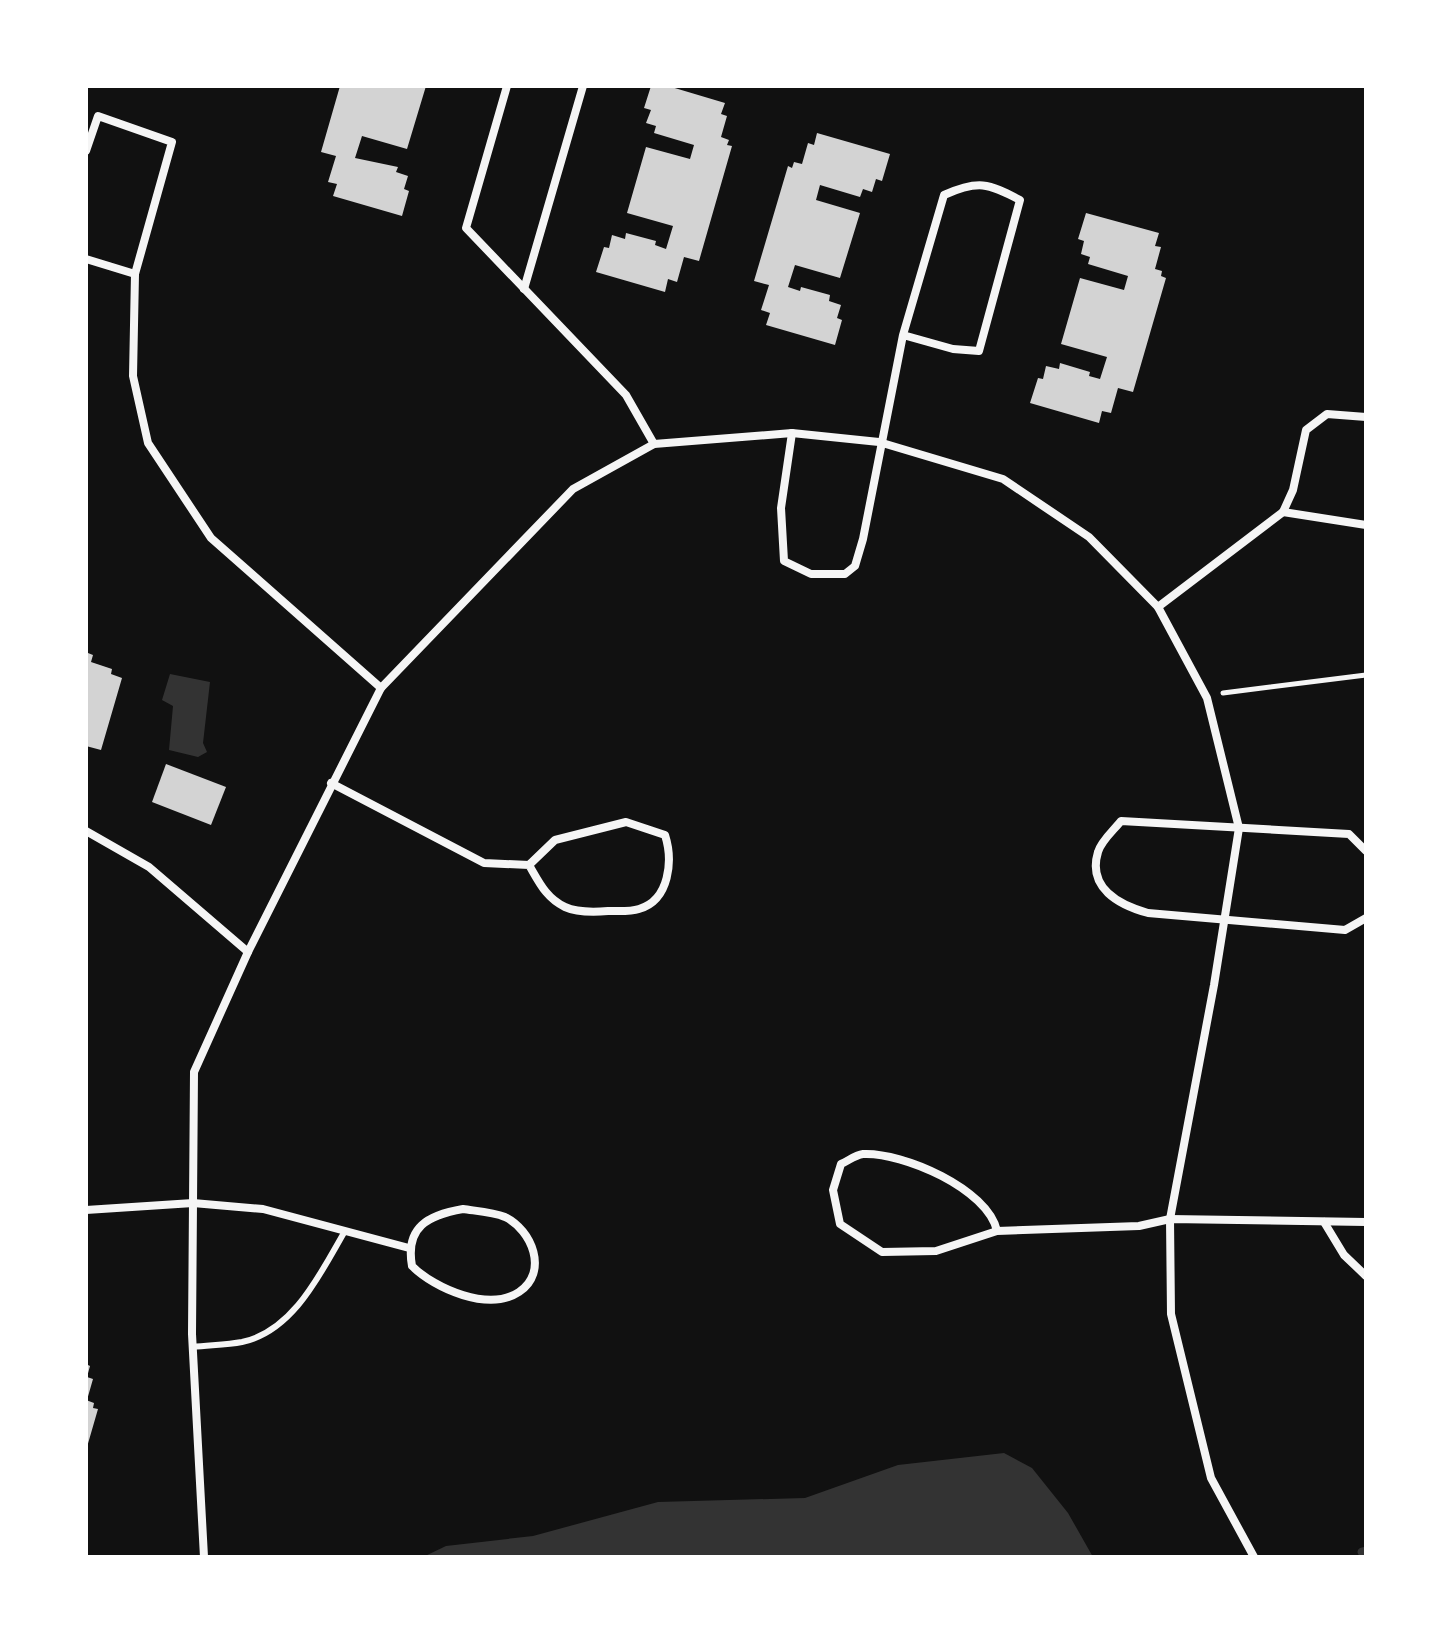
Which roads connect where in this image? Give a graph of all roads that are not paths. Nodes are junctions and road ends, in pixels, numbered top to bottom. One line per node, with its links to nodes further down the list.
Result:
1 (507, 86): 6 (street)
2 (583, 86): 6 (street)
3 (86, 151): 5 (street)
4 (86, 259): 5 (street)
5 (135, 274): 15 (street)
6 (524, 289): 11 (street)
7 (903, 335): 7 (street); 10 (street)
8 (1366, 417): 12 (street)
9 (792, 433): 10 (street); 10 (street); 11 (street)
10 (879, 442): 14 (street)
11 (654, 444): 15 (street)
12 (1283, 512): 13 (street); 14 (street)
13 (1366, 525)
14 (1158, 607): 17 (street)
15 (381, 688): 16 (street)
16 (331, 783): 20 (street); 23 (street)
17 (1239, 828): 19 (street); 21 (street); 21 (street)
18 (86, 831): 23 (street)
19 (1366, 851)
20 (529, 865): 20 (street)
21 (1225, 918): 22 (street); 26 (street)
22 (1366, 918)
23 (248, 952): 24 (street)
24 (193, 1203): 25 (street); 29 (street); 33 (street)
25 (86, 1210)
26 (1170, 1219): 27 (street); 30 (street); 35 (street)
27 (1324, 1222): 28 (street); 32 (street)
28 (1366, 1222)
29 (345, 1231): 31 (street); 33 (lane)
30 (997, 1231): 30 (street)
31 (409, 1248): 31 (street)
32 (1366, 1276)
33 (193, 1347): 34 (street)
34 (204, 1557)
35 (1254, 1557)

